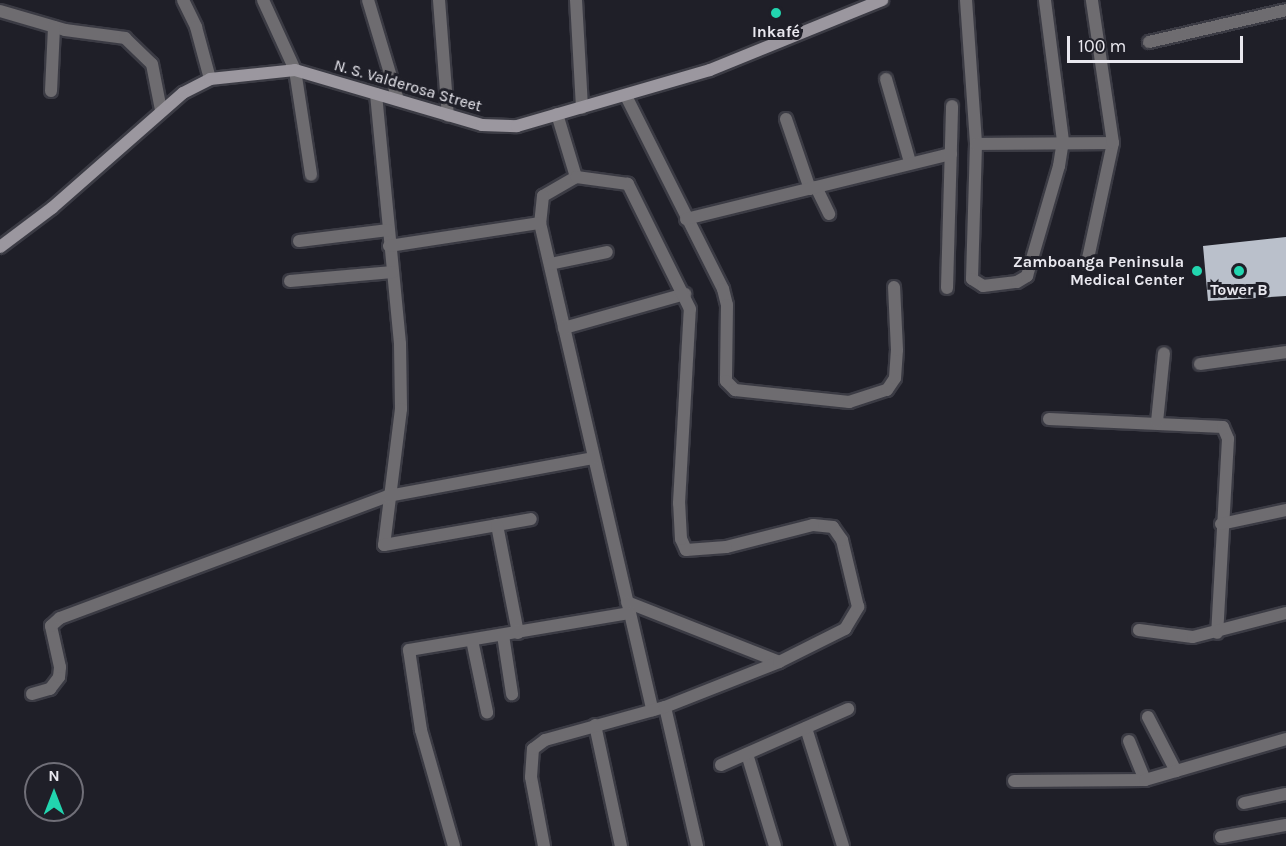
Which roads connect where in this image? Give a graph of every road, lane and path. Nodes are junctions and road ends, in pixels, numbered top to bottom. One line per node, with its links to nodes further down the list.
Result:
1 (183, 0): 15 (street)
2 (263, 0): 14 (street)
3 (368, 0): 20 (street)
4 (439, 0): 25 (street)
5 (576, 0): 22 (street)
6 (882, 0): 19 (main road, N. S. Valderosa Street)
7 (966, 0): 29 (street)
8 (1045, 0): 27 (street)
9 (1092, 0): 28 (street)
10 (1286, 10): 13 (street)
11 (0, 11): 12 (street)
12 (54, 27): 17 (street); 23 (street)
13 (1149, 42)
14 (295, 70): 15 (main road, N. S. Valderosa Street); 18 (main road, N. S. Valderosa Street); 32 (street)
15 (210, 79): 23 (main road, N. S. Valderosa Street)
16 (886, 79): 31 (street)
17 (51, 91)
18 (376, 94): 20 (main road, N. S. Valderosa Street); 38 (street)
19 (626, 96): 22 (main road, N. S. Valderosa Street); 36 (street)
20 (398, 100): 25 (main road, N. S. Valderosa Street)
21 (952, 106): 30 (street)
22 (582, 108): 24 (main road, N. S. Valderosa Street)
23 (161, 110): 41 (main road, N. S. Valderosa Street)
24 (557, 114): 25 (main road, N. S. Valderosa Street); 33 (street)
25 (448, 116)
26 (786, 119): 34 (street)
27 (1063, 141): 28 (street); 29 (street); 29 (street)
28 (1113, 143): 43 (street)
29 (975, 144)
30 (951, 154): 31 (street); 48 (street)
31 (910, 162): 34 (street)
32 (310, 176)
33 (576, 177): 37 (street); 49 (street)
34 (813, 188): 35 (street); 36 (street)
35 (829, 214)
36 (686, 219): 47 (street)
37 (540, 223): 40 (street); 44 (street)
38 (388, 230): 39 (street); 40 (street)
39 (299, 241)
40 (389, 246): 45 (street)
41 (0, 247)
42 (607, 252): 44 (street)
43 (1087, 263)
44 (550, 264): 50 (street)
45 (393, 272): 46 (street); 57 (street)
46 (290, 281)
47 (894, 287)
48 (947, 288)
49 (685, 294): 50 (street); 69 (street)
50 (564, 328): 56 (street)
51 (1286, 352): 53 (street)
52 (1164, 353): 55 (street)
53 (1200, 364)
54 (1049, 419): 55 (street)
55 (1156, 422): 60 (street)
56 (594, 458): 57 (street); 62 (street)
57 (388, 496): 61 (street); 70 (street)
58 (1286, 510): 60 (street)
59 (531, 519): 61 (street)
60 (1221, 524): 66 (street)
61 (497, 525): 65 (street)
62 (628, 608): 65 (street); 69 (street); 72 (street)
63 (1286, 613): 66 (street)
64 (1138, 630): 66 (street)
65 (518, 633): 67 (street)
66 (1217, 633)
67 (503, 635): 68 (street); 71 (street)
68 (472, 640): 74 (street); 89 (street)
69 (779, 662): 72 (street)
70 (32, 694)
71 (512, 694)
72 (659, 708): 76 (street); 92 (street)
73 (848, 709): 77 (street)
74 (487, 712)
75 (1148, 717): 82 (street)
76 (595, 725): 90 (street); 91 (street)
77 (806, 728): 80 (street); 94 (street)
78 (1286, 739): 82 (street)
79 (1129, 741): 83 (street)
80 (747, 754): 81 (street); 93 (street)
81 (721, 765)
82 (1176, 771): 83 (street)
83 (1145, 780): 84 (street)
84 (1014, 782)
85 (1286, 794): 86 (street)
86 (1244, 803)
87 (1286, 825): 88 (street)
88 (1221, 837)
89 (454, 846)
90 (544, 846)
91 (621, 846)
92 (697, 846)
93 (774, 846)
94 (843, 846)

